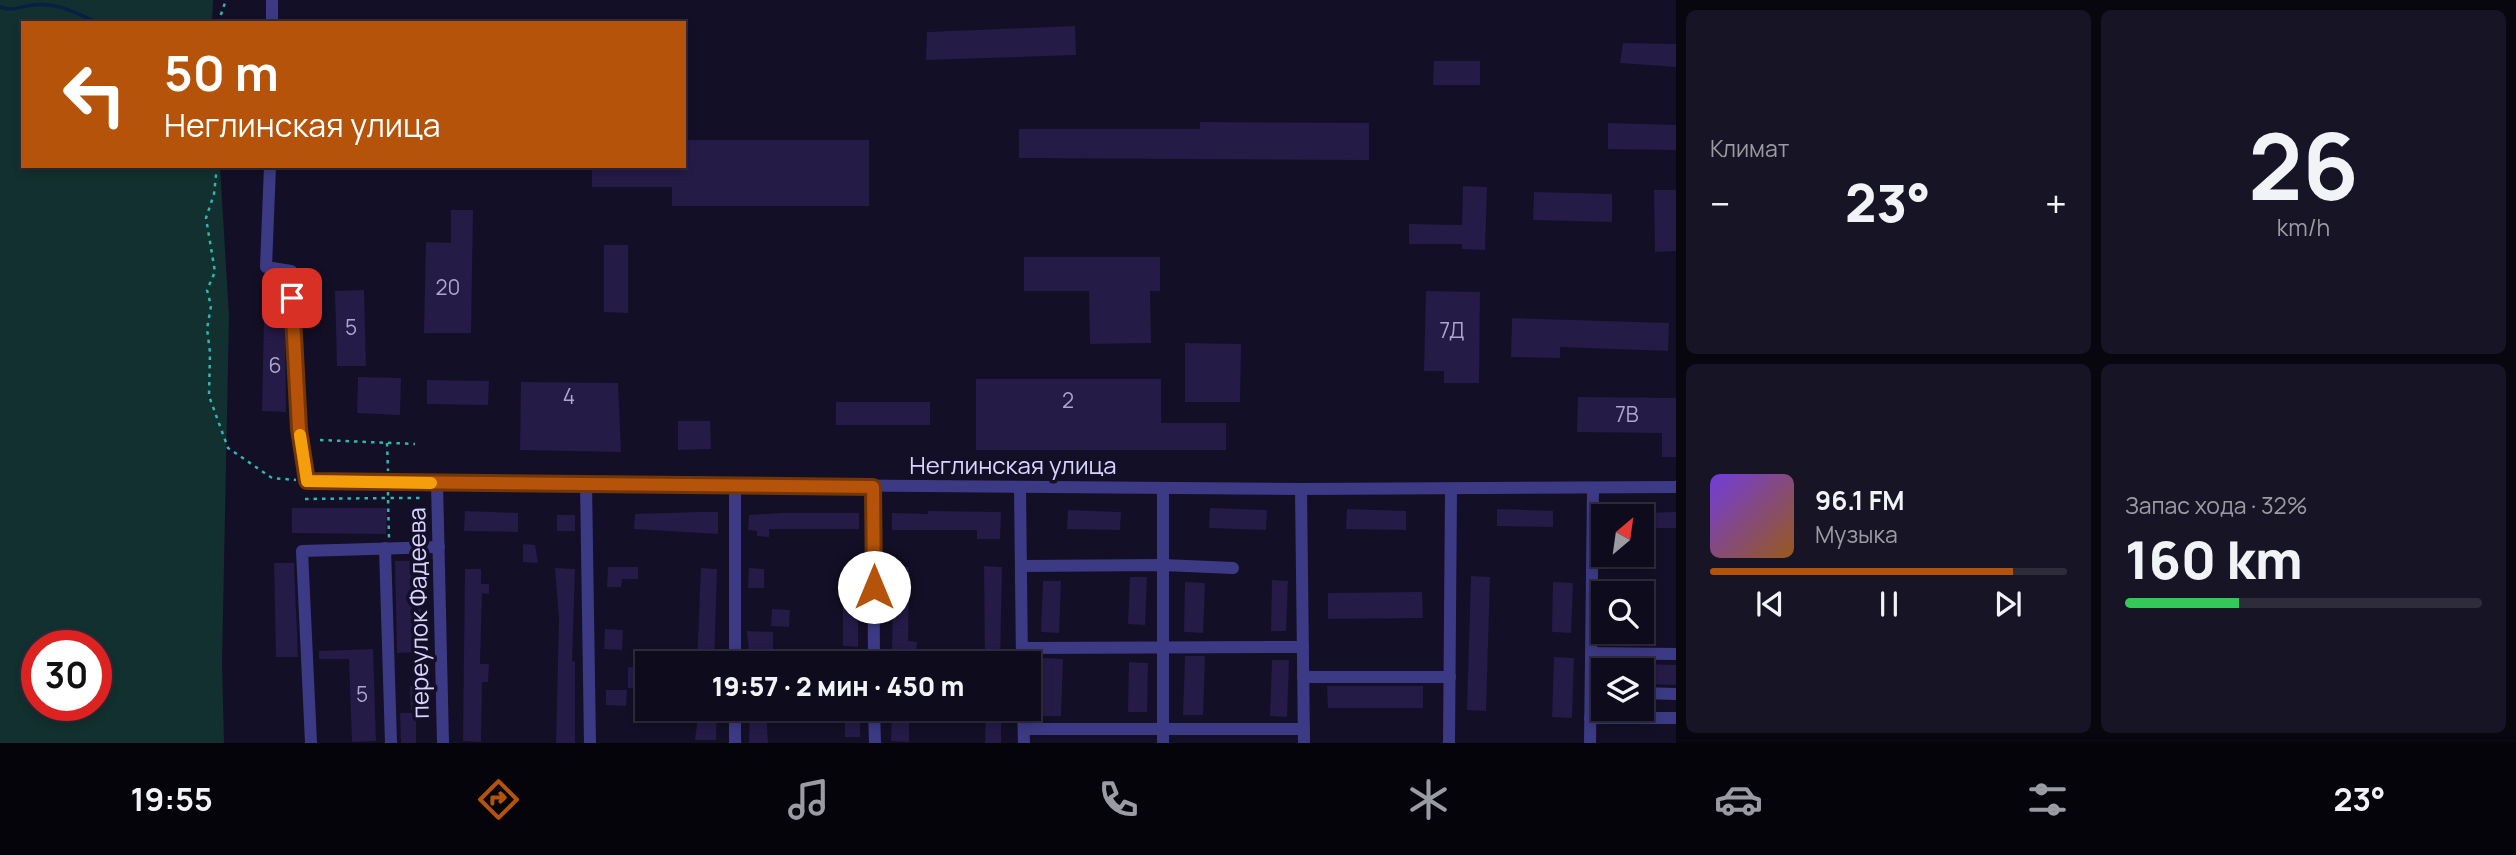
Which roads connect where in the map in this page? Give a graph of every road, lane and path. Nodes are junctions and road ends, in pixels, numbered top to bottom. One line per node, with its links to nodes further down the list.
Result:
1 (226, 0): 3 (path)
2 (272, 0): 4 (street)
3 (219, 21)
4 (272, 21)
5 (217, 168): 9 (path)
6 (270, 168): 9 (street)
7 (320, 440): 8 (path)
8 (415, 444)
9 (307, 481): 10 (street, Неглинская улица)
10 (437, 483): 11 (street, Неглинская улица); 21 (street, переулок Фадеева)
11 (586, 483): 12 (street, Неглинская улица); 51 (street)
12 (735, 485): 13 (street, Неглинская улица); 29 (street)
13 (873, 487): 14 (street, Неглинская улица); 30 (street)
14 (1020, 487): 16 (street, Неглинская улица); 24 (street)
15 (1676, 487): 17 (street, Неглинская улица)
16 (1163, 488): 18 (street, Неглинская улица); 23 (street)
17 (1593, 488): 19 (street, Неглинская улица); 32 (street)
18 (1301, 489): 19 (street, Неглинская улица); 26 (street)
19 (1451, 489): 36 (street)
20 (305, 499): 22 (path)
21 (439, 547): 22 (street); 50 (street, переулок Фадеева)
22 (387, 548): 48 (street); 49 (street)
23 (1163, 565): 24 (street); 25 (street); 28 (street)
24 (1021, 566): 27 (street)
25 (1233, 568)
26 (1303, 646): 28 (street); 35 (street)
27 (1022, 648): 28 (street); 31 (street)
28 (1163, 648): 47 (street)
29 (735, 651)
30 (874, 651)
31 (1022, 651)
32 (1591, 653): 33 (street); 34 (street)
33 (1676, 654)
34 (1592, 658)
35 (1303, 677): 36 (street); 46 (street)
36 (1450, 677): 56 (street)
37 (1654, 693): 38 (street)
38 (1676, 694)
39 (1591, 714): 40 (street)
40 (1590, 718): 41 (street); 57 (street)
41 (1676, 718)
42 (735, 721): 52 (street)
43 (874, 721): 53 (street)
44 (1024, 721): 45 (street)
45 (1024, 729): 47 (street); 54 (street)
46 (1304, 729): 47 (street); 55 (street)
47 (1163, 736)
48 (311, 743)
49 (391, 743)
50 (443, 743)
51 (590, 743)
52 (735, 743)
53 (875, 743)
54 (1024, 743)
55 (1304, 743)
56 (1449, 743)
57 (1590, 743)

